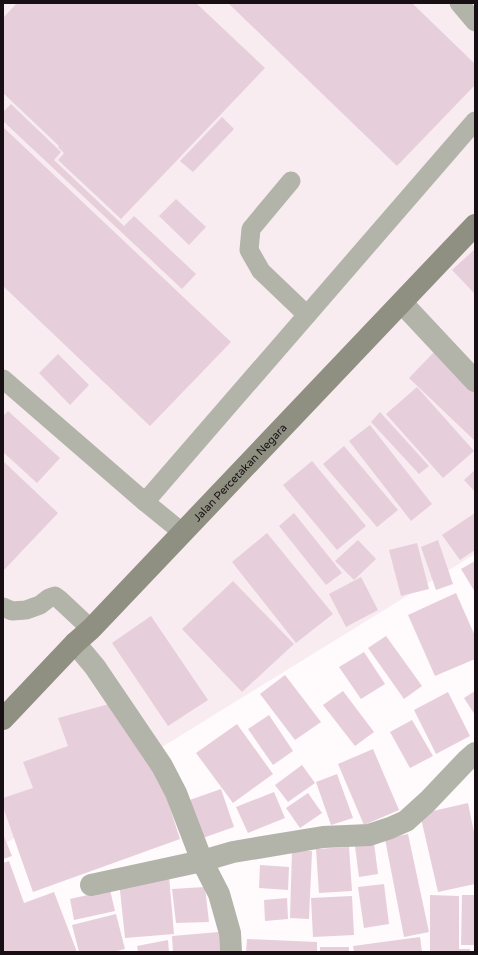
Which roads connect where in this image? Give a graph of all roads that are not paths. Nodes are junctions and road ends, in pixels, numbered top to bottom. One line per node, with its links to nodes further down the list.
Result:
1 (459, 3): 2 (lane)
2 (475, 22)
3 (475, 121): 7 (lane)
4 (291, 181): 7 (lane)
5 (475, 225): 6 (main road, Jalan Percetakan Negara)
6 (402, 303): 9 (street); 11 (main road, Jalan Percetakan Negara)
7 (307, 315): 10 (lane)
8 (3, 379): 10 (lane)
9 (475, 381)
10 (145, 502): 11 (lane)
11 (183, 533): 13 (main road, Jalan Percetakan Negara)
12 (3, 607): 13 (lane)
13 (83, 636): 14 (main road, Jalan Percetakan Negara); 16 (street)
14 (3, 719)
15 (475, 753): 16 (street)
16 (202, 861): 17 (street); 18 (street)
17 (92, 885)
18 (232, 952)

